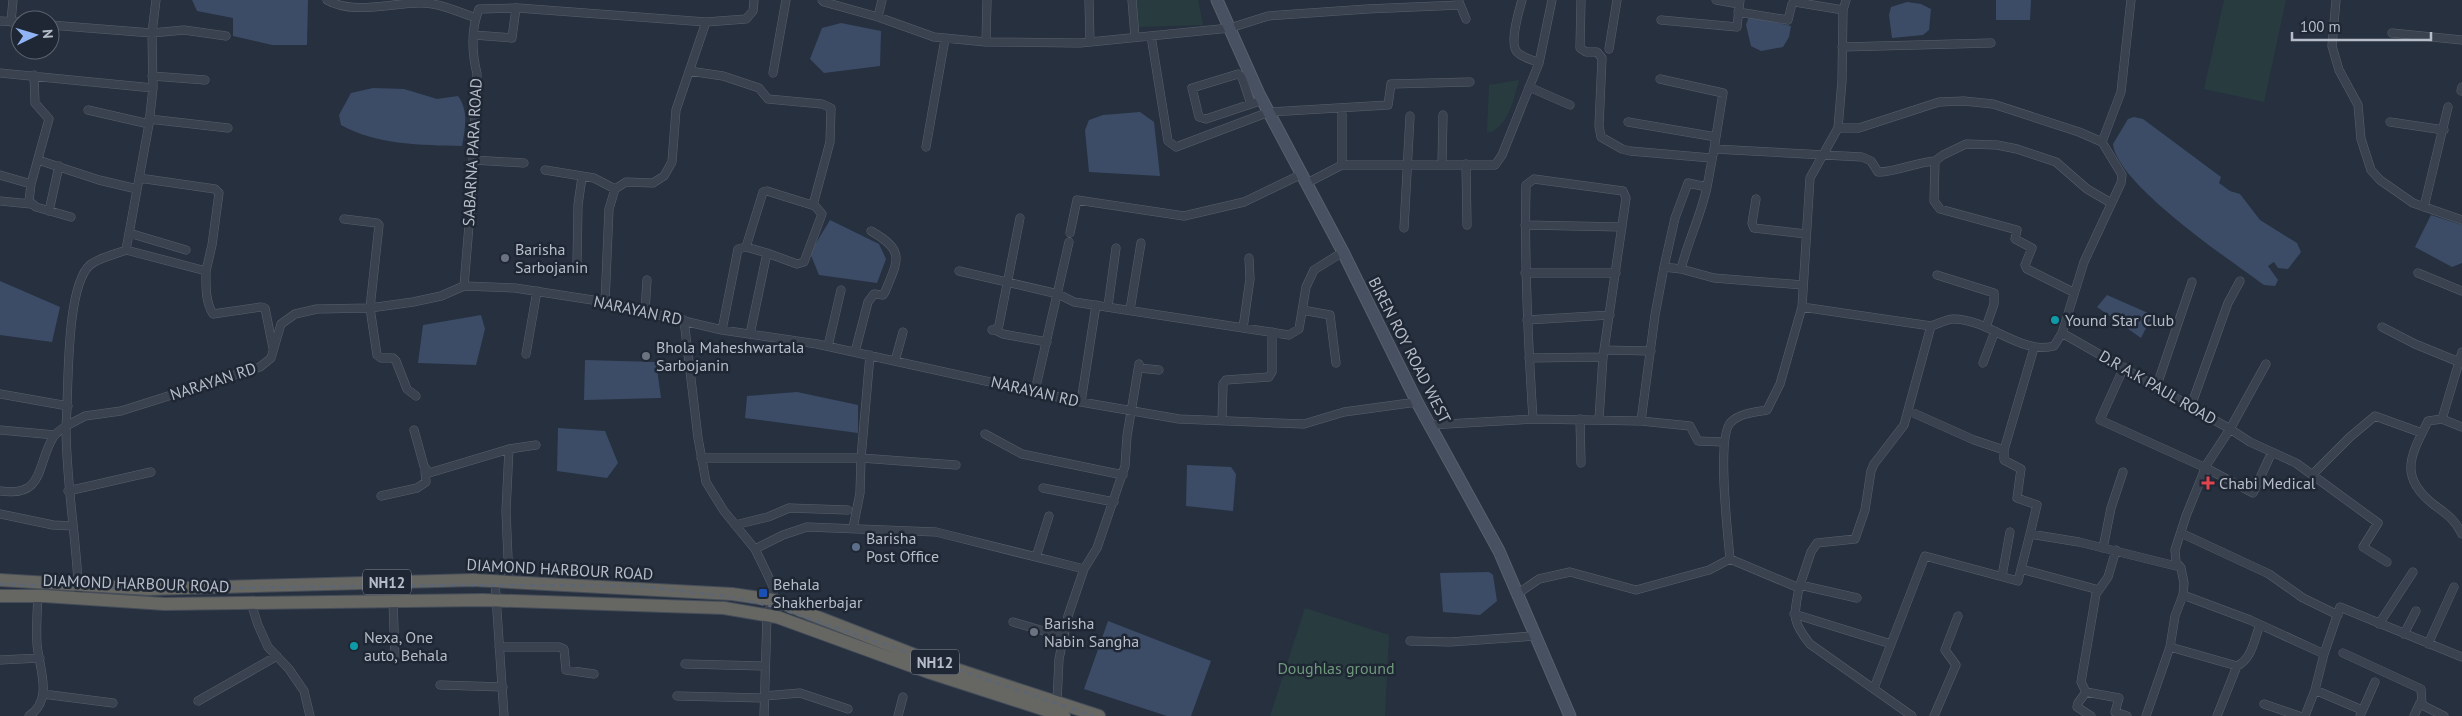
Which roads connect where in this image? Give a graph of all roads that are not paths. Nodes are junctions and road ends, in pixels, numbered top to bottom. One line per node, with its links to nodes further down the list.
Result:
1 (156, 0): 31 (street)
2 (326, 0): 19 (street)
3 (754, 0): 28 (street)
4 (786, 0): 47 (street)
5 (822, 0): 24 (street)
6 (882, 0): 24 (street)
7 (987, 0): 39 (street)
8 (1089, 0): 40 (street)
9 (1132, 0): 36 (street)
10 (1217, 0): 30 (main road, BIREN ROY ROAD WEST)
11 (1522, 0): 44 (street)
12 (1552, 0): 44 (street)
13 (1581, 0): 74 (street)
14 (1617, 0): 43 (street)
15 (1716, 0): 21 (street)
16 (1846, 0): 23 (street)
17 (2131, 0): 70 (street)
18 (2336, 0): 98 (street)
19 (436, 2): 25 (street)
20 (1459, 2): 26 (street); 30 (street)
21 (1739, 5): 23 (street); 27 (street)
22 (516, 8): 25 (street); 28 (street); 33 (street)
23 (1843, 10): 42 (street)
24 (878, 17): 37 (street)
25 (476, 18): 33 (street, SABARNA PARA ROAD)
26 (1466, 19)
27 (1661, 20)
28 (706, 22): 45 (street)
29 (60, 26): 31 (street)
30 (1230, 28): 35 (street); 55 (main road, BIREN ROY ROAD WEST)
31 (152, 33): 34 (street); 49 (street)
32 (2392, 33): 38 (street)
33 (474, 35): 76 (street, SABARNA PARA ROAD)
34 (226, 36)
35 (1151, 36): 36 (street); 59 (street)
36 (1135, 37): 40 (street)
37 (945, 39): 39 (street); 71 (street)
38 (2462, 40)
39 (986, 42): 40 (street)
40 (1090, 42)
41 (1991, 43): 42 (street)
42 (1842, 47): 67 (street)
43 (1608, 49)
44 (1539, 63): 54 (street)
45 (688, 71): 92 (street); 97 (street)
46 (0, 73): 48 (street)
47 (773, 73)
48 (34, 75): 53 (street); 75 (street)
49 (152, 76): 51 (street); 53 (street)
50 (1660, 79): 69 (street)
51 (205, 80)
52 (1470, 82): 59 (street)
53 (152, 88): 63 (street)
54 (1529, 88): 56 (street); 80 (street)
55 (1257, 102): 55 (street); 59 (main road, BIREN ROY ROAD WEST)
56 (1570, 105)
57 (2448, 107): 68 (street)
58 (88, 110): 63 (street)
59 (1269, 112): 88 (main road, BIREN ROY ROAD WEST)
60 (1342, 114): 81 (street)
61 (1443, 115): 79 (street)
62 (1410, 116): 82 (street)
63 (149, 121): 66 (street); 87 (street)
64 (1628, 122): 69 (street)
65 (2390, 122): 68 (street)
66 (228, 128)
67 (1838, 128): 70 (street); 73 (street)
68 (2444, 130): 98 (street)
69 (1716, 137): 72 (street)
70 (2102, 142): 96 (street)
71 (926, 147)
72 (1714, 149): 73 (street); 74 (street)
73 (1824, 156): 77 (street); 110 (street)
74 (1711, 158): 90 (street)
75 (38, 160): 83 (street); 89 (street)
76 (473, 160): 78 (street); 133 (street, SABARNA PARA ROAD)
77 (1935, 161): 96 (street); 136 (street)
78 (524, 163)
79 (1442, 164): 80 (street); 82 (street)
80 (1466, 164): 105 (street)
81 (1342, 165): 82 (street); 88 (street)
82 (1408, 165): 107 (street)
83 (59, 166): 91 (street); 99 (street)
84 (545, 170): 86 (street)
85 (0, 175): 89 (street)
86 (582, 177): 92 (street); 119 (street)
87 (139, 178): 91 (street); 122 (street)
88 (1305, 179): 116 (main road, BIREN ROY ROAD WEST); 138 (street)
89 (31, 184): 95 (street)
90 (1707, 187): 120 (street); 121 (street)
91 (137, 189): 109 (street)
92 (615, 189): 139 (street)
93 (1756, 199): 110 (street)
94 (0, 201): 95 (street)
95 (31, 204): 99 (street)
96 (2111, 204): 136 (street)
97 (813, 205): 112 (street); 117 (street)
98 (2424, 207): 103 (street)
99 (49, 211): 100 (street)
100 (71, 217)
101 (1020, 218): 130 (street)
102 (344, 219): 143 (street)
103 (2462, 220)
104 (1525, 225): 106 (street); 106 (street); 124 (street)
105 (1467, 226)
106 (1622, 226): 125 (street)
107 (1404, 228)
108 (871, 231): 165 (street)
109 (129, 233): 114 (street); 115 (street)
110 (1806, 234): 132 (street)
111 (1141, 243): 144 (street)
112 (746, 247): 117 (street); 154 (street)
113 (1116, 248): 141 (street)
114 (126, 250): 122 (street); 185 (street)
115 (186, 250)
116 (1343, 252): 145 (street); 184 (main road, BIREN ROY ROAD WEST)
117 (767, 253): 159 (street)
118 (1250, 258): 153 (street)
119 (576, 264)
120 (1664, 267): 121 (street); 164 (street)
121 (1682, 269): 132 (street)
122 (206, 271): 163 (street)
123 (959, 271): 130 (street)
124 (1525, 272): 125 (street); 149 (street)
125 (1616, 273): 147 (street)
126 (2418, 273): 137 (street)
127 (1937, 275): 151 (street)
128 (647, 280): 146 (street)
129 (2240, 281): 186 (street)
130 (1007, 282): 138 (street); 160 (street)
131 (2192, 282): 179 (street)
132 (1803, 285): 142 (street)
133 (464, 286): 135 (street, NARAYAN RD); 143 (street, NARAYAN RD)
134 (841, 290): 161 (street)
135 (537, 291): 139 (street, NARAYAN RD); 168 (street)
136 (2073, 292): 158 (street)
137 (2462, 292)
138 (1058, 294): 140 (street); 160 (street)
139 (605, 303): 146 (street, NARAYAN RD)
140 (1096, 305): 141 (street); 183 (street)
141 (1108, 306): 144 (street)
142 (1802, 307): 150 (street); 204 (street)
143 (370, 308): 163 (street, NARAYAN RD); 182 (street)
144 (1130, 310): 153 (street)
145 (1302, 310): 157 (street); 173 (street)
146 (645, 312): 148 (street, NARAYAN RD)
147 (1610, 315): 149 (street); 167 (street)
148 (684, 320): 154 (street, NARAYAN RD); 209 (street)
149 (1527, 320): 170 (street)
150 (1931, 326): 151 (street); 188 (street)
151 (1986, 327): 155 (street)
152 (2382, 327): 172 (street)
153 (1243, 328): 157 (street)
154 (722, 330): 159 (street, NARAYAN RD)
155 (1995, 331): 162 (street); 174 (street)
156 (903, 332): 171 (street)
157 (1272, 332): 192 (street)
158 (2062, 333): 162 (street); 176 (street, D.R A.K PAUL ROAD)
159 (750, 334): 161 (street, NARAYAN RD)
160 (1047, 342): 180 (street)
161 (828, 346): 165 (street, NARAYAN RD)
162 (2034, 348): 207 (street)
163 (273, 350): 196 (street, NARAYAN RD)
164 (1651, 351): 167 (street); 194 (street)
165 (855, 352): 169 (street, NARAYAN RD)
166 (2462, 352): 172 (street)
167 (1604, 353): 170 (street); 191 (street)
168 (526, 354)
169 (870, 355): 171 (street, NARAYAN RD); 210 (street)
170 (1529, 358): 189 (street)
171 (895, 360): 180 (street, NARAYAN RD)
172 (2460, 362): 178 (street)
173 (1336, 363)
174 (1983, 363)
175 (2266, 364): 198 (street)
176 (2124, 367): 179 (street, D.R A.K PAUL ROAD); 213 (street)
177 (1160, 370): 187 (street)
178 (2458, 384): 193 (street)
179 (2156, 385): 186 (street, D.R A.K PAUL ROAD)
180 (1035, 392): 183 (street, NARAYAN RD)
181 (0, 394): 185 (street)
182 (416, 396)
183 (1081, 402): 187 (street, NARAYAN RD)
184 (1417, 402): 192 (street, NARAYAN RD); 195 (main road, BIREN ROY ROAD WEST)
185 (68, 406): 196 (street)
186 (2191, 406): 198 (street, D.R A.K PAUL ROAD)
187 (1132, 410): 192 (street, NARAYAN RD); 218 (street)
188 (1909, 412): 207 (street); 249 (street)
189 (1533, 419): 190 (street); 195 (street)
190 (1580, 419): 191 (street); 211 (street)
191 (1599, 419): 194 (street)
192 (1222, 420)
193 (2442, 420): 197 (street); 201 (street)
194 (1641, 421): 204 (street)
195 (1429, 425): 252 (main road, BIREN ROY ROAD WEST)
196 (66, 426): 203 (street, NARAYAN RD); 221 (street)
197 (2462, 427)
198 (2230, 429): 208 (street); 213 (street, D.R A.K PAUL ROAD)
199 (0, 430): 203 (street)
200 (414, 430): 214 (street)
201 (2422, 433): 217 (street); 233 (street)
202 (985, 434): 218 (street)
203 (55, 435): 220 (street)
204 (1723, 442): 238 (street)
205 (536, 445): 206 (street)
206 (509, 449): 214 (street); 247 (street)
207 (2004, 450): 232 (street)
208 (2272, 452): 213 (street); 217 (street)
209 (701, 458): 210 (street); 227 (street)
210 (861, 458): 212 (street); 229 (street)
211 (1581, 463)
212 (956, 465)
213 (2206, 468): 231 (street, D.R A.K PAUL ROAD)
214 (426, 470): 222 (street)
215 (150, 472): 221 (street)
216 (2123, 472): 234 (street)
217 (2313, 474): 239 (street)
218 (1123, 475): 223 (street)
219 (1042, 488): 223 (street)
220 (0, 491)
221 (68, 491): 228 (street)
222 (381, 496)
223 (1114, 502): 241 (street)
224 (848, 510): 227 (street)
225 (0, 514): 228 (street)
226 (1049, 516): 237 (street)
227 (735, 525): 235 (street)
228 (73, 526): 248 (street)
229 (853, 528): 235 (street); 237 (street)
230 (2010, 532): 244 (street)
231 (2181, 533): 240 (street, D.R A.K PAUL ROAD); 265 (street)
232 (2030, 534): 234 (street); 242 (street)
233 (2462, 534)
234 (2103, 548): 236 (street)
235 (755, 549): 259 (street)
236 (2116, 550): 240 (street); 251 (street)
237 (1036, 557): 241 (street)
238 (1730, 558): 249 (street); 252 (street)
239 (2387, 562)
240 (2181, 568): 253 (street, D.R A.K PAUL ROAD)
241 (1084, 569): 271 (street)
242 (2021, 569): 244 (street); 251 (street)
243 (2412, 572): 268 (street)
244 (2002, 576): 275 (street)
245 (0, 580): 248 (highway, DIAMOND HARBOUR ROAD / NH12)
246 (495, 581): 247 (highway, DIAMOND HARBOUR ROAD / NH12); 248 (highway, DIAMOND HARBOUR ROAD / NH12); 258 (street)
247 (509, 582): 259 (highway, DIAMOND HARBOUR ROAD / NH12)
248 (79, 585): 257 (street)
249 (1800, 586): 256 (street); 263 (street)
250 (2454, 587): 276 (street)
251 (2099, 590): 295 (street)
252 (1517, 594): 272 (main road, BIREN ROY ROAD WEST)
253 (2183, 595): 269 (street); 278 (street)
254 (0, 596): 255 (highway, DIAMOND HARBOUR ROAD / NH12)
255 (38, 596): 257 (highway, DIAMOND HARBOUR ROAD / NH12); 283 (street)
256 (1857, 598)
257 (79, 599): 261 (highway, DIAMOND HARBOUR ROAD / NH12)
258 (496, 600): 260 (highway, DIAMOND HARBOUR ROAD / NH12); 264 (highway, DIAMOND HARBOUR ROAD / NH12); 277 (street)
259 (774, 600): 264 (street); 273 (highway, DIAMOND HARBOUR ROAD / NH12)
260 (393, 601): 261 (highway, DIAMOND HARBOUR ROAD / NH12); 284 (street)
261 (251, 603): 281 (street)
262 (2416, 611): 270 (street)
263 (1794, 614): 275 (street); 293 (street)
264 (767, 615): 273 (highway, DIAMOND HARBOUR ROAD / NH12); 287 (street)
265 (2338, 615): 268 (street); 280 (street)
266 (1958, 616): 316 (street)
267 (1013, 622): 271 (street)
268 (2379, 624): 270 (street)
269 (2260, 625): 280 (street); 288 (street)
270 (2404, 634): 276 (street)
271 (1064, 636): 301 (street)
272 (1535, 636): 274 (street); 314 (main road, BIREN ROY ROAD WEST)
273 (862, 641): 301 (highway, DIAMOND HARBOUR ROAD / NH12); 312 (highway, DIAMOND HARBOUR ROAD / NH12)
274 (1410, 642)
275 (1891, 644): 293 (street)
276 (2428, 644): 282 (street)
277 (499, 647): 289 (street); 292 (street)
278 (2170, 647): 288 (street); 319 (street)
279 (2343, 653): 303 (street)
280 (2324, 654): 294 (street)
281 (277, 656): 300 (street); 308 (street)
282 (2462, 657)
283 (40, 658): 285 (street); 296 (street)
284 (395, 658)
285 (0, 660)
286 (685, 664): 287 (street)
287 (765, 666): 298 (street)
288 (2237, 666): 320 (street)
289 (594, 674)
290 (2375, 682): 306 (street)
291 (440, 685): 292 (street)
292 (502, 686): 309 (street)
293 (1874, 688): 315 (street)
294 (2315, 690): 306 (street); 322 (street)
295 (2086, 692): 317 (street); 318 (street)
296 (43, 694): 302 (street); 307 (street)
297 (677, 696): 298 (street)
298 (764, 697): 305 (street); 310 (street)
299 (903, 697): 311 (street)
300 (198, 701)
301 (1057, 702): 313 (highway, DIAMOND HARBOUR ROAD / NH12)
302 (113, 703)
303 (2420, 703): 323 (street); 324 (street)
304 (2264, 704): 321 (street)
305 (848, 710)
306 (2361, 713)
307 (29, 716)
308 (310, 716)
309 (504, 716)
310 (764, 716)
311 (898, 716)
312 (1064, 716)
313 (1099, 716)
314 (1570, 716)
315 (1912, 716)
316 (1934, 716)
317 (2090, 716)
318 (2127, 716)
319 (2146, 716)
320 (2218, 716)
321 (2299, 716)
322 (2306, 716)
323 (2414, 716)
324 (2444, 716)

